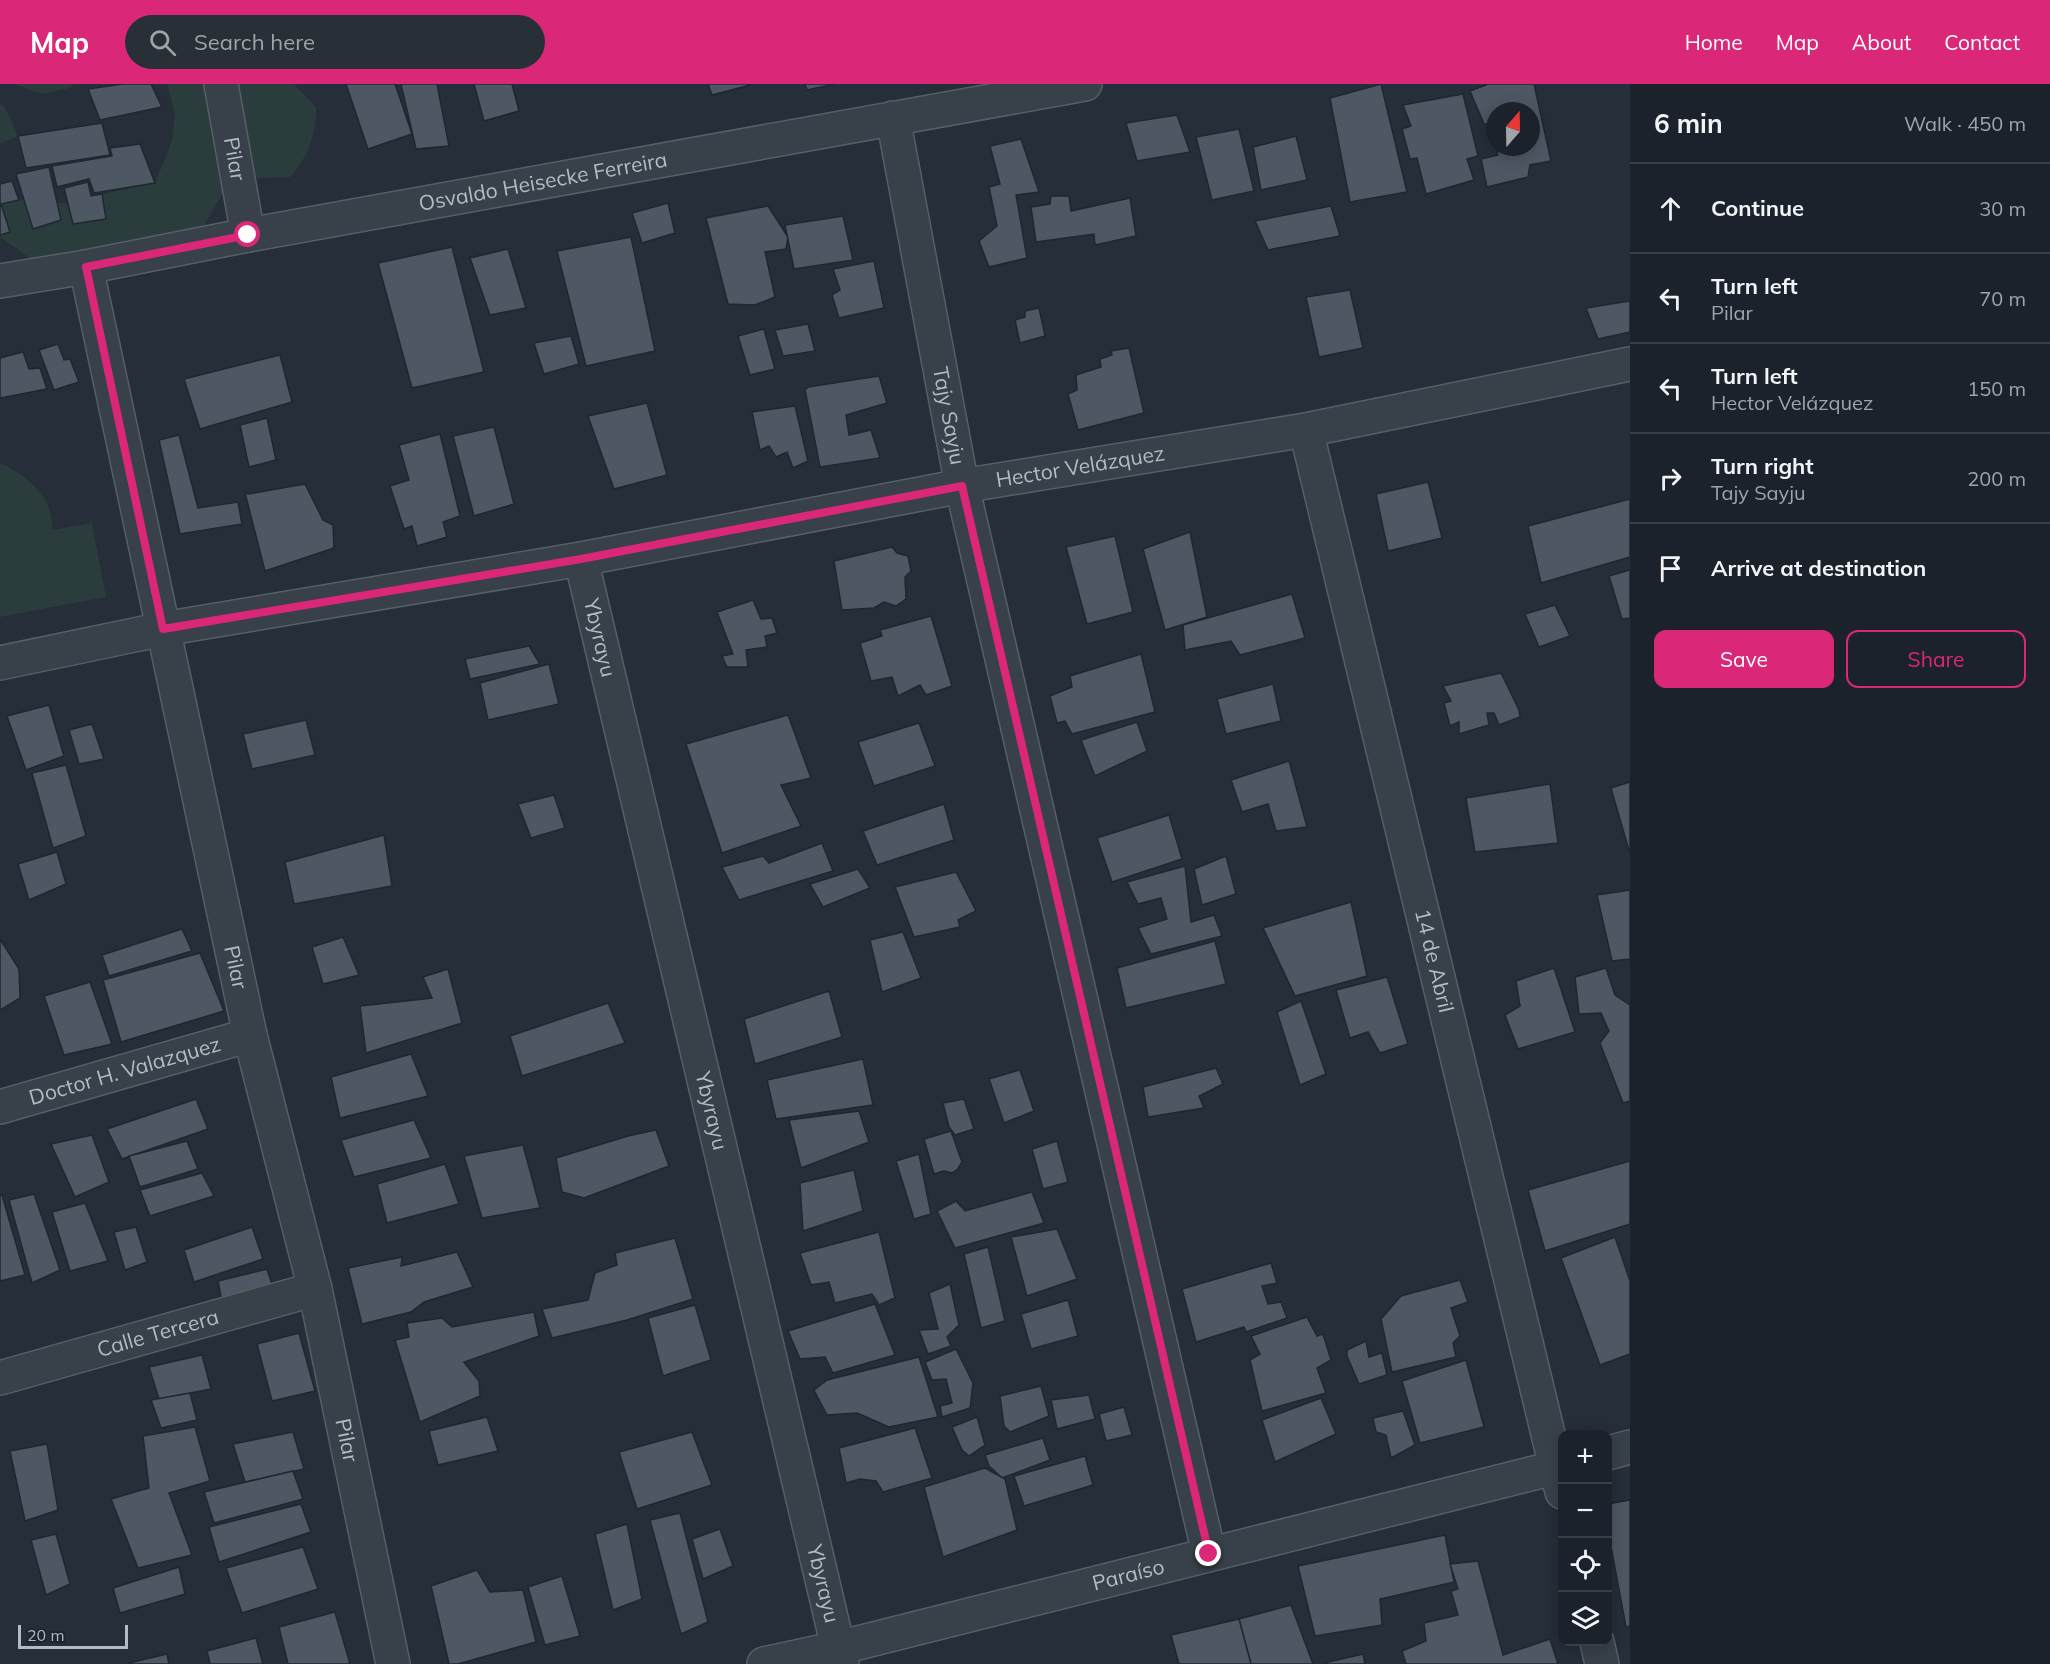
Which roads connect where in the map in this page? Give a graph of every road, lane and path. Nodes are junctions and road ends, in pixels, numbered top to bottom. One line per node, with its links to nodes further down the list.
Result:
1 (221, 84): 4 (street, Pilar)
2 (1085, 84): 3 (street, Osvaldo Heisecke Ferreira)
3 (893, 118): 4 (street, Osvaldo Heisecke Ferreira); 9 (street, Tajy Sayju)
4 (248, 235): 5 (street, Osvaldo Heisecke Ferreira)
5 (86, 267): 6 (street, Osvaldo Heisecke Ferreira); 11 (street, Pilar)
6 (0, 281)
7 (1630, 364): 8 (street, Hector Velázquez)
8 (1306, 430): 9 (street, Hector Velázquez); 19 (street, 14 de Abril)
9 (962, 486): 10 (street, Hector Velázquez); 21 (street, Tajy Sayju)
10 (581, 559): 11 (street, Hector Velázquez); 23 (street, Ybyrayu)
11 (163, 629): 12 (street, Hector Velázquez); 13 (street, Pilar)
12 (0, 663)
13 (250, 1035): 14 (street, Doctor H. Valazquez); 15 (street, Pilar)
14 (0, 1107)
15 (315, 1289): 16 (street, Calle Tercera); 24 (street, Pilar)
16 (0, 1378)
17 (1630, 1447): 18 (street)
18 (1612, 1452)
19 (1558, 1463)
20 (1558, 1476): 21 (street, Paraíso)
21 (1209, 1554): 23 (street, Paraíso)
22 (1598, 1646): 26 (street)
23 (840, 1656): 25 (street, Paraíso)
24 (393, 1664)
25 (764, 1664)
26 (1602, 1664)

